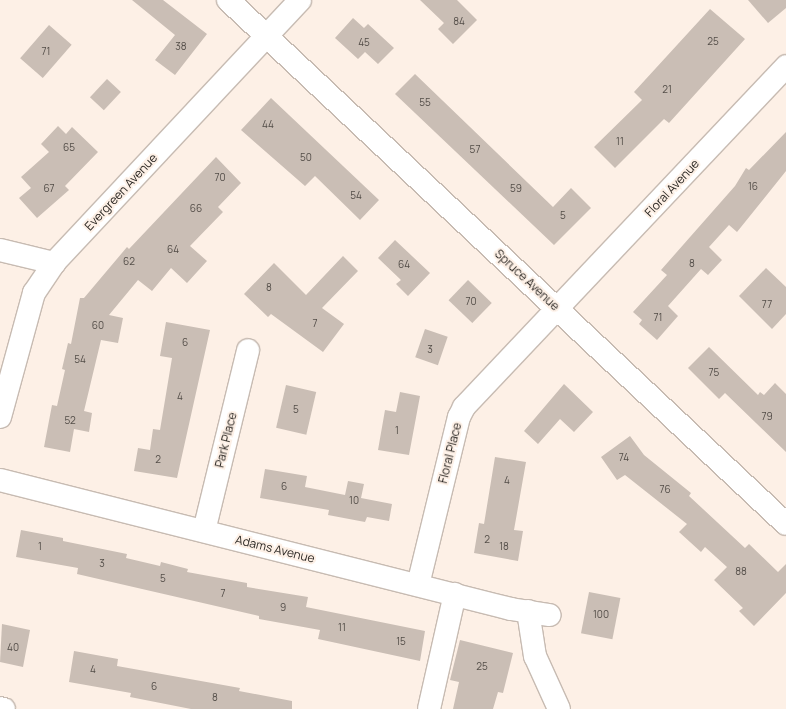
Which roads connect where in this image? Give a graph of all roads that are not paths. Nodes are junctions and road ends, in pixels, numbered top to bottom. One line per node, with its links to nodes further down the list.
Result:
1 (228, 0): 3 (street, Spruce Avenue)
2 (300, 0): 3 (street, Evergreen Avenue)
3 (267, 36): 6 (street, Evergreen Avenue); 7 (street, Spruce Avenue)
4 (786, 66): 7 (street, Floral Avenue)
5 (0, 250): 6 (street)
6 (54, 263): 9 (street, Evergreen Avenue)
7 (558, 309): 12 (street, Spruce Avenue); 14 (street, Floral Place)
8 (248, 350): 13 (street, Park Place)
9 (3, 391): 10 (street, Evergreen Avenue)
10 (0, 416)
11 (0, 480): 13 (street, Adams Avenue)
12 (786, 524)
13 (204, 531): 14 (street, Adams Avenue)
14 (418, 584): 15 (street, Adams Avenue)
15 (455, 594): 16 (street, Adams Avenue); 20 (street)
16 (528, 611): 17 (street, Adams Avenue); 21 (street)
17 (550, 615)
18 (0, 708): 19 (street)
19 (4, 709)
20 (430, 709)
21 (559, 709)

